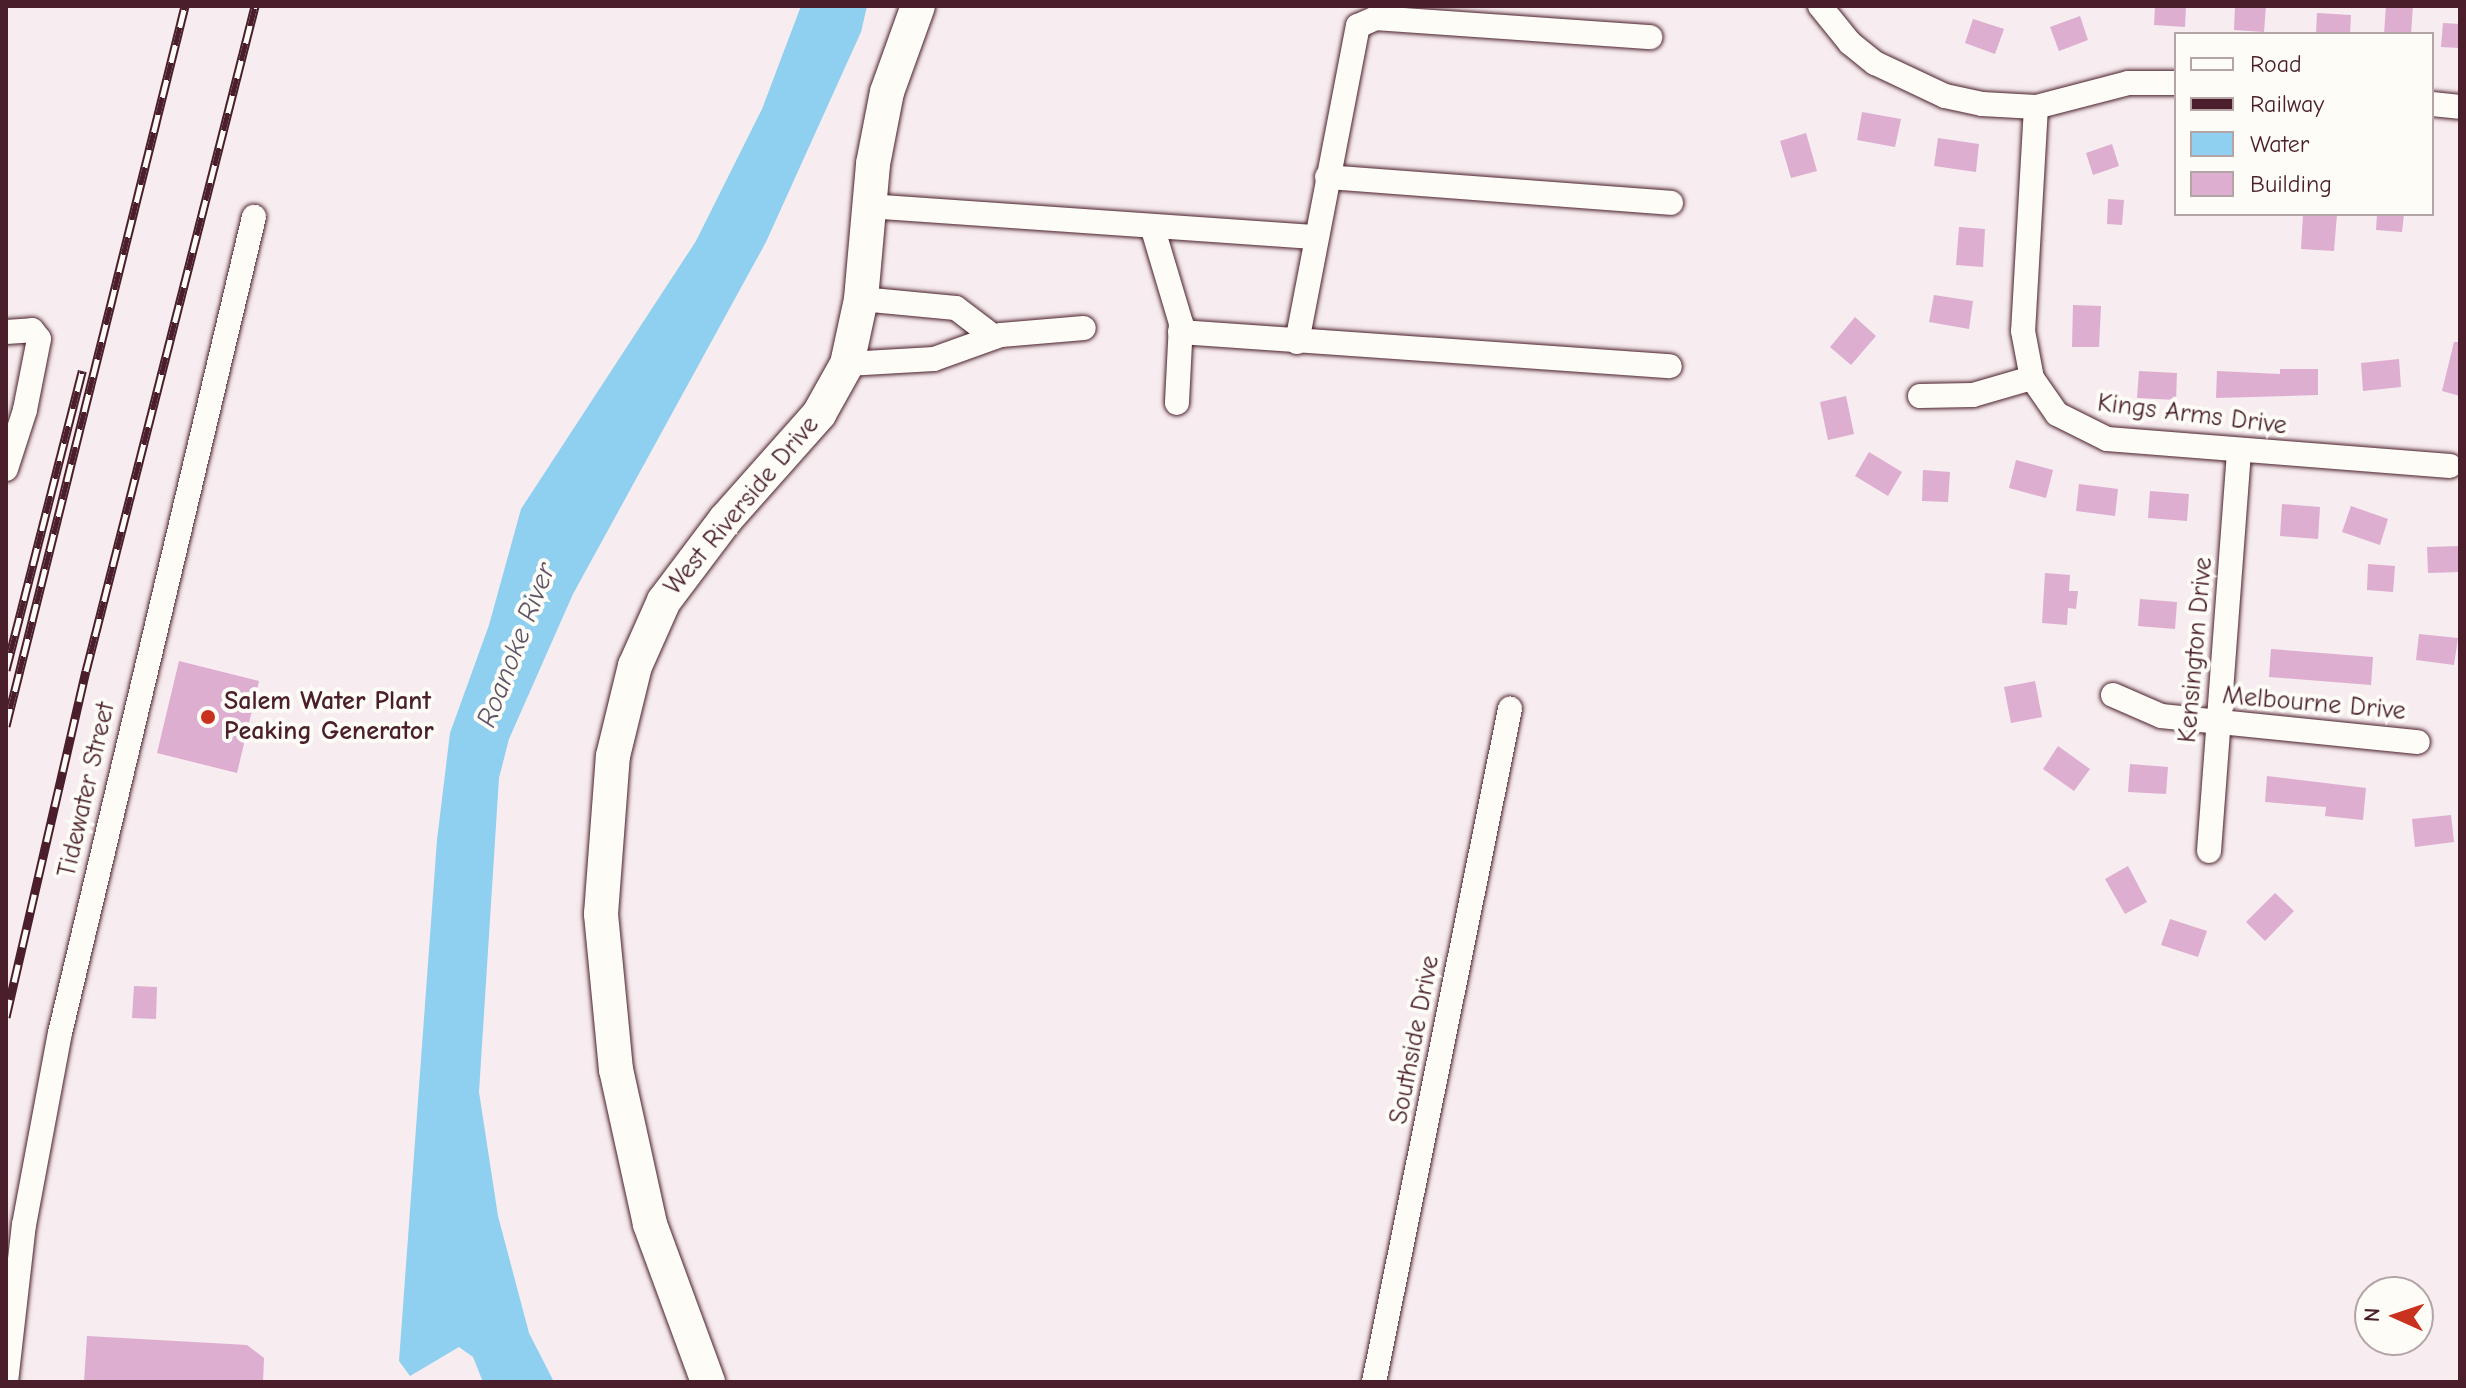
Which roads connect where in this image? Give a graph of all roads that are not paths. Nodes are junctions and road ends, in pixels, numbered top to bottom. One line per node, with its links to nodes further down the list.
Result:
1 (918, 6): 10 (street, West Riverside Drive)
2 (1820, 6): 6 (street)
3 (1650, 37): 8 (street)
4 (2174, 83): 6 (street)
5 (2434, 104): 7 (street)
6 (2036, 107): 22 (street, Kings Arms Drive)
7 (2460, 107)
8 (1327, 177): 9 (street); 13 (street)
9 (1671, 203)
10 (869, 206): 12 (street); 14 (street, West Riverside Drive)
11 (254, 217): 33 (street, Tidewater Street)
12 (1152, 226): 13 (street); 17 (street)
13 (1316, 237): 19 (street)
14 (861, 299): 18 (street); 20 (street, West Riverside Drive)
15 (1084, 328): 18 (street)
16 (6, 332): 27 (street)
17 (1180, 332): 19 (street); 24 (street)
18 (994, 337): 20 (street)
19 (1297, 342): 21 (street)
20 (847, 364): 34 (street, West Riverside Drive)
21 (1670, 366)
22 (2032, 378): 23 (street); 25 (street, Kings Arms Drive)
23 (1920, 396)
24 (1177, 403)
25 (2239, 452): 26 (street, Kings Arms Drive); 30 (street, Kensington Drive)
26 (2450, 466)
27 (6, 469)
28 (2113, 695): 30 (street, Melbourne Drive)
29 (1510, 709): 35 (street, Southside Drive)
30 (2218, 722): 31 (street, Melbourne Drive); 32 (street, Kensington Drive)
31 (2418, 742)
32 (2209, 851)
33 (6, 1382)
34 (708, 1382)
35 (1374, 1382)

